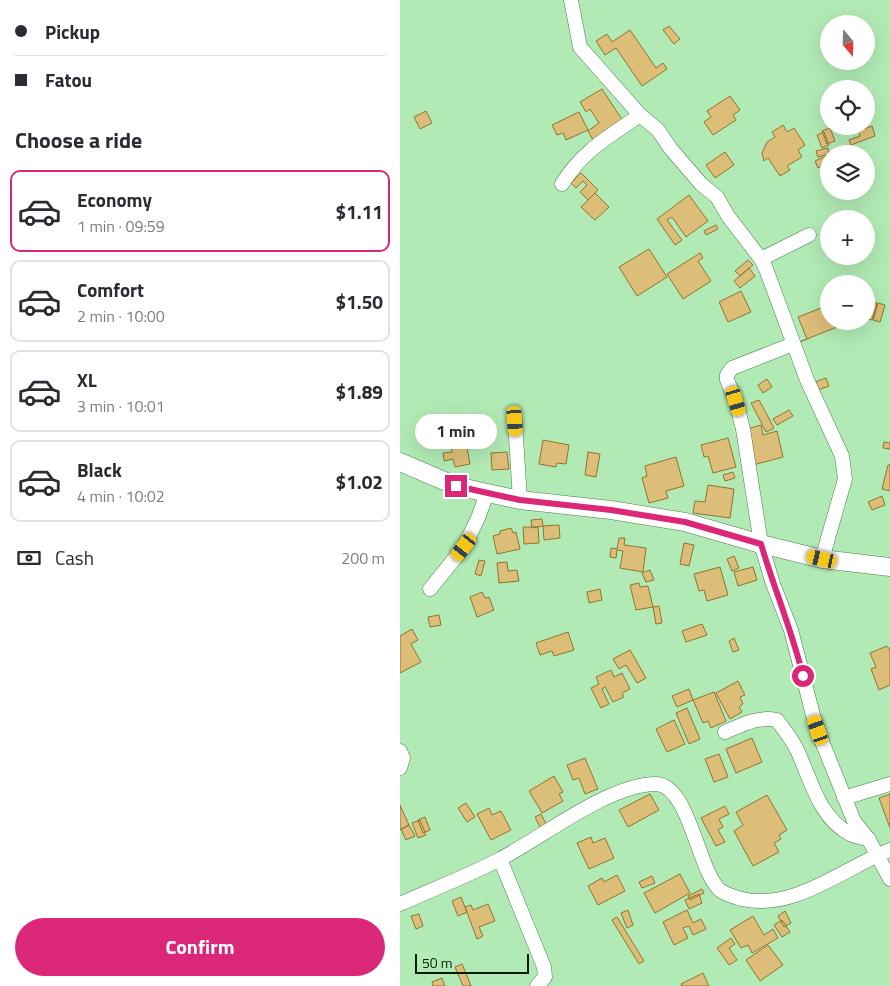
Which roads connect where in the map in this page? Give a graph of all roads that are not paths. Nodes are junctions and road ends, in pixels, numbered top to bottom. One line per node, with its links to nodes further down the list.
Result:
1 (571, 0): 2 (street)
2 (640, 115): 3 (street); 5 (street)
3 (562, 184)
4 (809, 235): 5 (street)
5 (761, 259): 6 (street)
6 (793, 344): 11 (street); 12 (street)
7 (515, 421): 10 (street)
8 (400, 462): 9 (street)
9 (487, 493): 10 (street); 14 (street)
10 (520, 500): 11 (street)
11 (761, 544): 12 (street); 19 (street)
12 (822, 559): 13 (street)
13 (890, 567)
14 (430, 589)
15 (725, 732): 20 (street)
16 (400, 751): 17 (street)
17 (400, 768)
18 (890, 784): 19 (street)
19 (844, 798): 20 (street)
20 (869, 840): 21 (street)
21 (884, 852): 22 (street); 23 (street)
22 (500, 859): 24 (street); 25 (street)
23 (890, 879)
24 (400, 904)
25 (537, 986)

